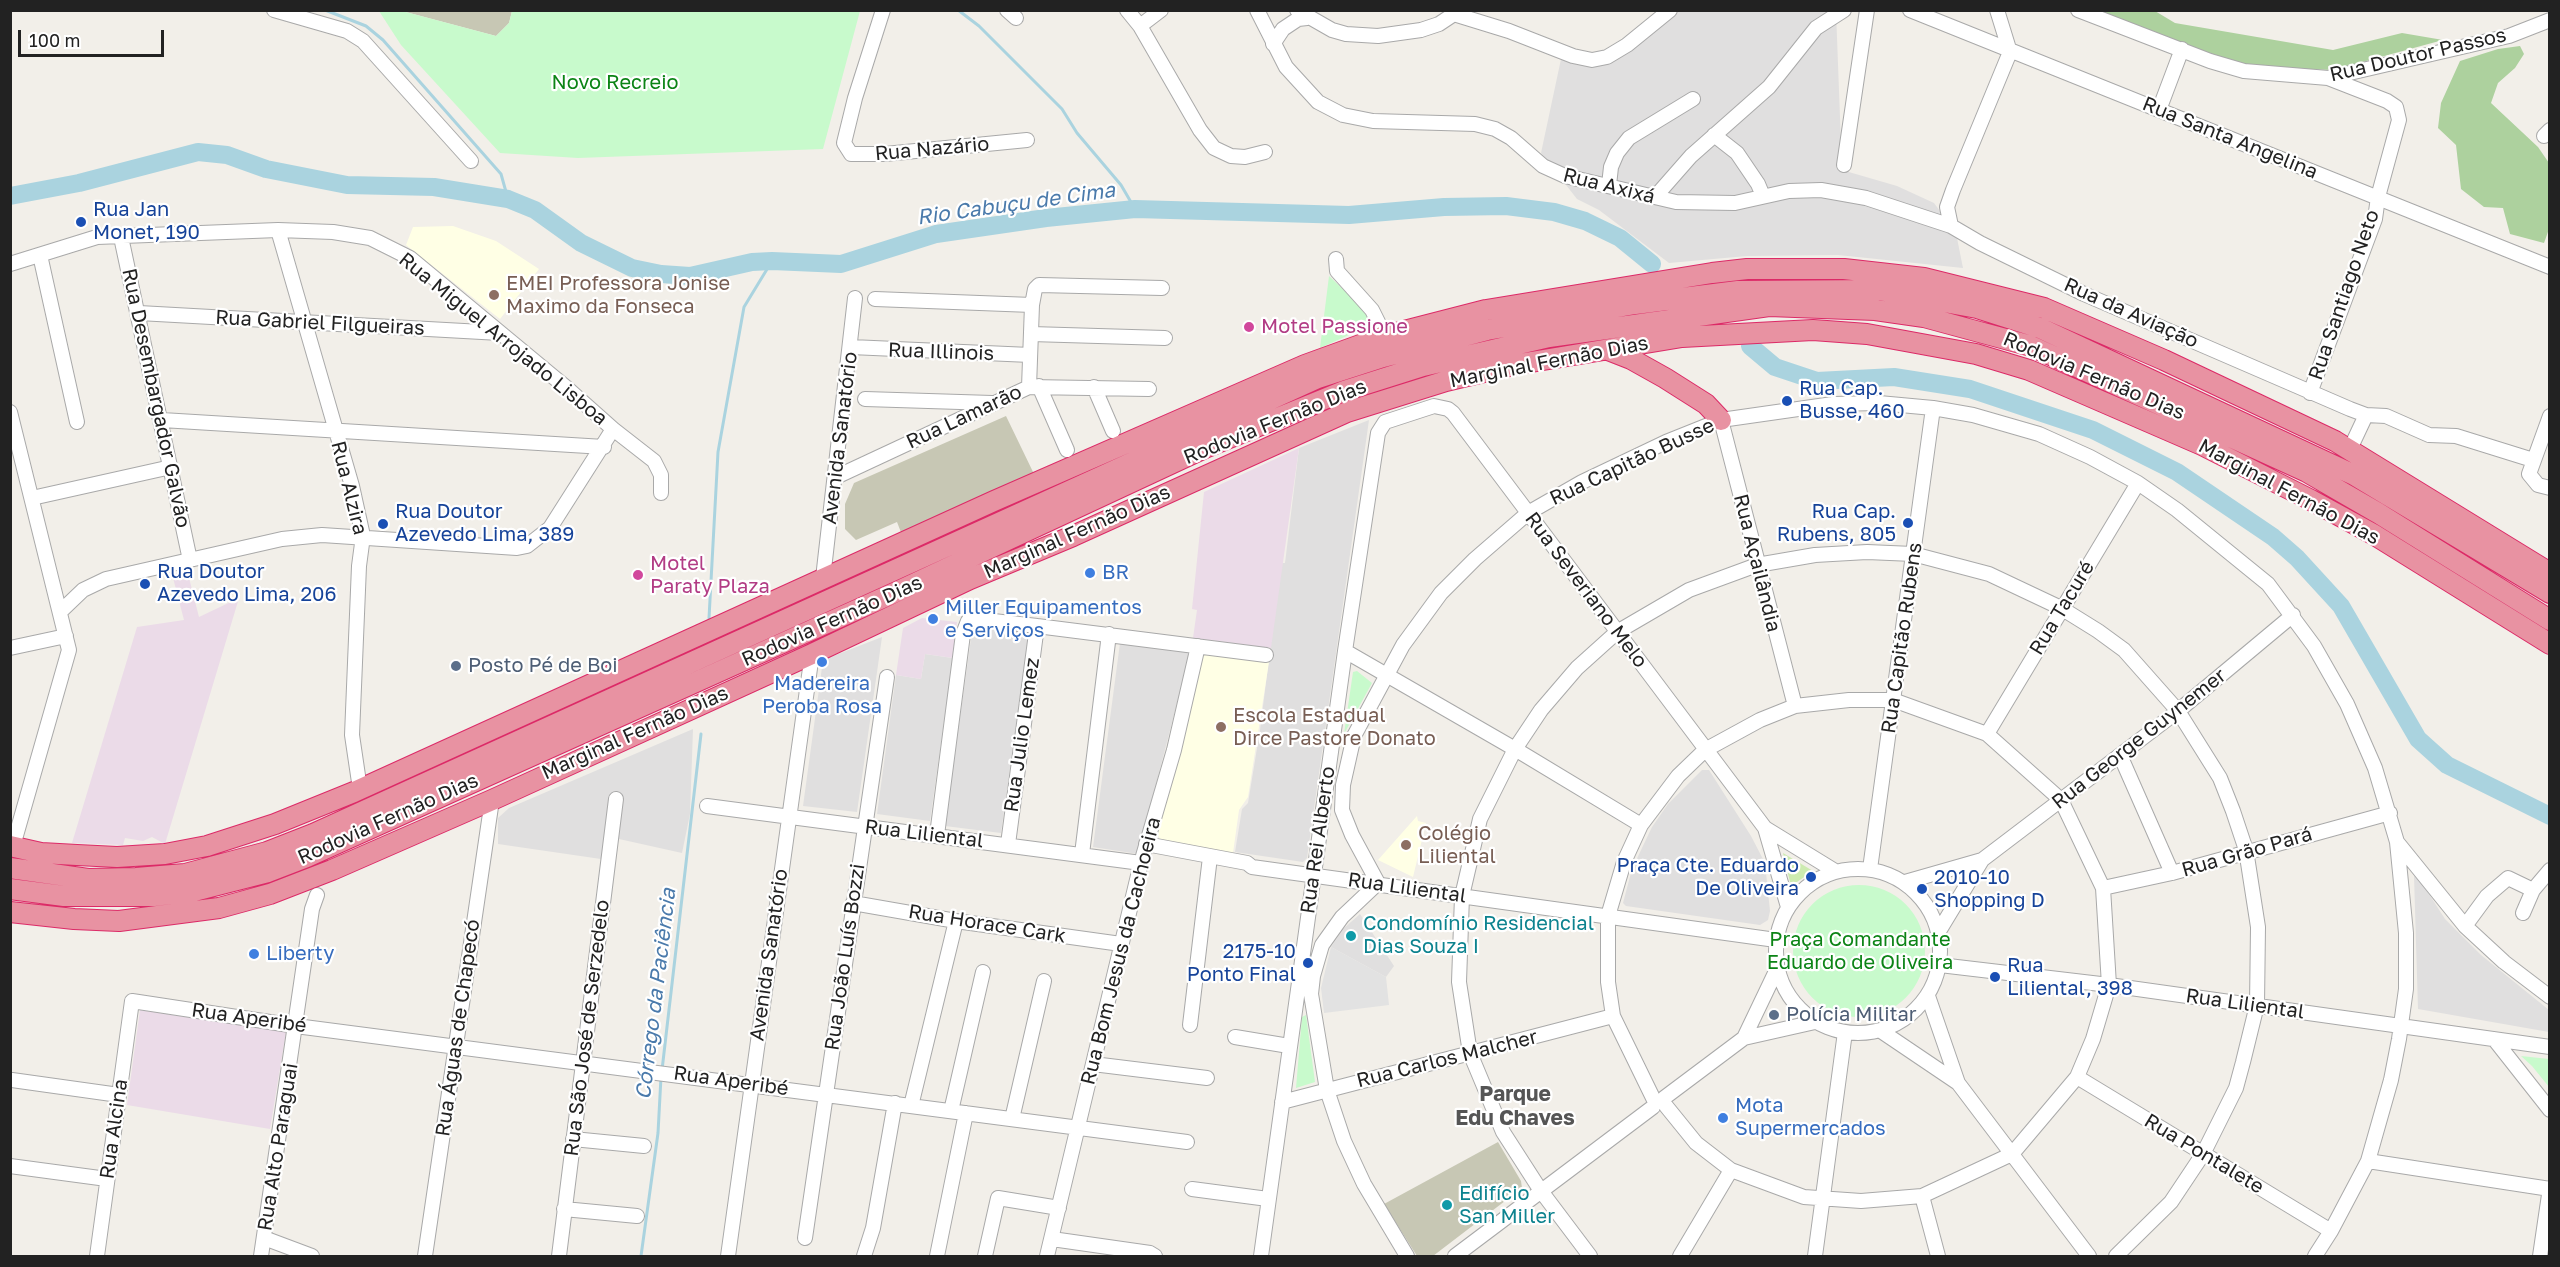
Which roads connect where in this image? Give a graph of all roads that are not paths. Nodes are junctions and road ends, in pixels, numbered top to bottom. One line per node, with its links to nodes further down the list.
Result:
1 (274, 10): 25 (street)
2 (883, 10): 23 (street, Rua Nazário)
3 (1128, 10): 15 (street)
4 (1161, 10): 15 (street)
5 (1257, 10): 16 (street, Rua Axixá)
6 (1670, 10): 12 (street)
7 (1844, 10): 22 (street)
8 (1867, 10): 26 (street)
9 (1910, 10): 18 (street, Rua Santa Angelina)
10 (1997, 10): 18 (street)
11 (2078, 10): 17 (street, Rua Doutor Passos)
12 (1456, 12): 13 (street)
13 (1302, 14): 16 (street)
14 (2550, 20): 19 (street, Rua Doutor Passos)
15 (1140, 26): 24 (street)
16 (1273, 45): 27 (street, Rua Axixá)
17 (2182, 49): 19 (street, Rua Doutor Passos); 21 (street)
18 (2010, 52): 21 (street, Rua Santa Angelina); 31 (street)
19 (2328, 78): 30 (street, Rua Santiago Neto)
20 (1693, 99): 27 (street)
21 (2158, 110): 30 (street, Rua Santa Angelina)
22 (1714, 135): 28 (street); 29 (street)
23 (1027, 140)
24 (1265, 152)
25 (471, 160)
26 (1844, 165)
27 (1609, 185): 29 (street, Rua Axixá)
28 (1763, 196): 29 (street, Rua Axixá); 31 (street, Rua Axixá)
29 (1654, 197)
30 (2378, 197): 37 (street, Rua Santa Angelina); 54 (street, Rua Santiago Neto)
31 (1952, 226): 54 (street, Rua da Aviação)
32 (278, 230): 33 (street, Rua Miguel Arrojado Lisboa); 43 (street, Rua Alzira); 44 (street, Rua Miguel Arrojado Lisboa)
33 (121, 237): 34 (street, Rua Miguel Arrojado Lisboa); 42 (street, Rua Desembargador Galvão)
34 (40, 255): 36 (street, Rua Miguel Arrojado Lisboa); 63 (street)
35 (1336, 259): 46 (street)
36 (10, 264)
37 (2550, 267)
38 (1162, 288): 41 (street, Rua Lamarão)
39 (855, 298): 48 (street, Avenida Sanatório)
40 (875, 299): 41 (street)
41 (1032, 306): 45 (street, Rua Lamarão)
42 (139, 313): 43 (street, Rua Gabriel Filgueiras); 61 (street, Rua Desembargador Galvão)
43 (304, 322): 44 (street, Rua Gabriel Filgueiras); 65 (street, Rua Alzira)
44 (501, 333): 66 (street, Rua Miguel Arrojado Lisboa)
45 (1031, 334): 47 (street); 50 (street, Rua Lamarão)
46 (1385, 336): 70 (highway); 84 (highway)
47 (1165, 338)
48 (851, 347): 50 (street, Rua Illinois); 73 (street, Avenida Sanatório)
49 (1606, 350): 62 (highway); 94 (highway, Marginal Fernão Dias); 98 (highway, Marginal Fernão Dias)
50 (1030, 355): 51 (street, Rua Lamarão)
51 (1034, 386): 52 (street); 56 (street, Rua Lamarão); 69 (street)
52 (1094, 387): 53 (street); 67 (street)
53 (1149, 389)
54 (2310, 393): 59 (street, Rua da Aviação)
55 (865, 399): 56 (street)
56 (994, 403): 73 (street, Rua Lamarão)
57 (1933, 408): 62 (street, Rua Capitão Busse); 74 (street, Rua Capitão Busse); 80 (street, Rua Capitão Rubens)
58 (10, 412): 77 (street)
59 (2366, 415): 70 (street); 71 (street, Rua da Aviação)
60 (2550, 416): 71 (street)
61 (162, 420): 65 (street); 72 (street, Rua Desembargador Galvão)
62 (1721, 420): 78 (street, Rua Capitão Busse); 82 (street, Rua Açailândia)
63 (77, 422)
64 (1382, 425): 78 (street, Rua Severiano Melo); 97 (street, Rua Rei Alberto)
65 (334, 429): 68 (street); 79 (street, Rua Alzira)
66 (613, 429): 68 (street, Rua Miguel Arrojado Lisboa); 76 (street)
67 (1113, 431)
68 (604, 447): 79 (street, Rua Miguel Arrojado Lisboa)
69 (1067, 450)
70 (2350, 450): 83 (highway)
71 (2532, 463): 75 (street)
72 (171, 467): 77 (street); 81 (street, Rua Desembargador Galvão)
73 (836, 477): 84 (street, Avenida Sanatório)
74 (2138, 483): 86 (street, Rua Tacuré); 88 (street, Rua Capitão Busse)
75 (2550, 488)
76 (661, 493)
77 (32, 498): 87 (street)
78 (1528, 513): 91 (street, Rua Severiano Melo); 100 (street, Rua Capitão Busse)
79 (363, 536): 81 (street, Rua Miguel Arrojado Lisboa); 109 (street, Rua Alzira)
80 (1913, 554): 82 (street); 86 (street); 102 (street, Rua Capitão Rubens)
81 (190, 560): 87 (street, Rua Miguel Arrojado Lisboa)
82 (1757, 565): 91 (street); 103 (street, Rua Açailândia)
83 (2550, 573)
84 (823, 578): 109 (highway)
85 (2550, 593): 129 (highway, Rodovia Fernão Dias)
86 (2061, 608): 104 (street); 105 (street, Rua Tacuré)
87 (60, 612): 93 (street)
88 (2293, 615): 104 (street, Rua George Guynemer); 114 (street, Rua Capitão Busse)
89 (2550, 620): 138 (highway, Rodovia Fernão Dias)
90 (1037, 626): 92 (street); 119 (street); 121 (street, Rua Julio Lemez)
91 (1617, 632): 106 (street); 107 (street, Rua Severiano Melo)
92 (1109, 634): 95 (street); 125 (street)
93 (66, 636): 96 (street); 123 (street)
94 (2550, 644)
95 (1198, 646): 99 (street); 122 (street, Rua Bom Jesus da Cachoeira)
96 (10, 648)
97 (1345, 651): 100 (street); 134 (street, Rua Rei Alberto)
98 (812, 654): 111 (highway, Marginal Fernão Dias); 115 (street, Avenida Sanatório)
99 (1266, 655)
100 (1386, 675): 106 (street); 136 (street, Rua Capitão Busse)
101 (887, 676): 117 (street, Rua João Luís Bozzi)
102 (1893, 700): 103 (street); 105 (street); 130 (street, Rua Capitão Rubens)
103 (1795, 706): 107 (street)
104 (2178, 711): 108 (street, Rua George Guynemer); 124 (street)
105 (1987, 734): 112 (street)
106 (1515, 749): 116 (street); 141 (street)
107 (1705, 750): 116 (street); 118 (street, Rua Severiano Melo)
108 (2120, 755): 112 (street, Rua George Guynemer); 133 (street)
109 (360, 789): 123 (highway)
110 (616, 799): 175 (street, Rua São José de Serzedelo)
111 (492, 800): 144 (highway, Marginal Fernão Dias); 171 (street, Rua Águas de Chapecó)
112 (2061, 800): 127 (street, Rua George Guynemer); 137 (street)
113 (707, 806): 115 (street, Rua Liliental)
114 (2390, 813): 120 (street, Rua Capitão Busse); 124 (street, Rua Grão Pará)
115 (788, 817): 117 (street, Rua Liliental); 181 (street, Avenida Sanatório)
116 (1641, 825): 146 (street)
117 (864, 826): 119 (street, Rua Liliental); 142 (street, Rua João Luís Bozzi)
118 (1765, 828): 132 (street); 143 (street)
119 (937, 835): 121 (street, Rua Liliental)
120 (2397, 842): 148 (street, Rua Capitão Busse); 165 (street)
121 (1008, 844): 125 (street, Rua Liliental)
122 (1146, 844): 126 (street, Rua Liliental); 128 (street, Rua Bom Jesus da Cachoeira)
123 (12, 846)
124 (2246, 850): 133 (street, Rua Grão Pará); 160 (street)
125 (1082, 854): 128 (street, Rua Liliental)
126 (1210, 857): 134 (street, Rua Liliental); 163 (street)
127 (1982, 860): 135 (street); 149 (street)
128 (1141, 863): 151 (street, Rua Bom Jesus da Cachoeira)
129 (10, 868)
130 (1870, 868): 132 (street); 135 (street)
131 (2550, 870): 139 (street)
132 (1834, 871): 143 (street)
133 (2172, 873): 137 (street, Rua Grão Pará)
134 (1313, 875): 136 (street, Rua Liliental); 172 (street, Rua Rei Alberto)
135 (1905, 882): 149 (street)
136 (1378, 883): 141 (street, Rua Liliental); 182 (street)
137 (2103, 888): 156 (street)
138 (10, 889)
139 (2533, 890): 145 (street); 148 (street)
140 (317, 895): 164 (street, Rua Alto Paraguai)
141 (1462, 896): 146 (street, Rua Liliental); 174 (street)
142 (853, 903): 147 (street, Rua Horace Cark); 183 (street, Rua João Luís Bozzi)
143 (1788, 907): 150 (street)
144 (10, 912)
145 (2523, 913)
146 (1608, 916): 150 (street, Rua Liliental); 161 (street)
147 (956, 921): 151 (street, Rua Horace Cark); 188 (street)
148 (2465, 926): 158 (street, Rua Capitão Busse)
149 (1939, 931): 152 (street)
150 (1776, 940): 153 (street)
151 (1121, 944): 176 (street, Rua Bom Jesus da Cachoeira)
152 (1940, 965): 156 (street, Rua Liliental); 157 (street)
153 (1777, 969): 162 (street); 169 (street)
154 (983, 972): 190 (street)
155 (1044, 981): 192 (street)
156 (2109, 984): 160 (street, Rua Liliental); 177 (street)
157 (1928, 996): 166 (street); 180 (street)
158 (2550, 997)
159 (132, 1001): 164 (street, Rua Aperibé); 184 (street, Rua Alcina)
160 (2257, 1005): 165 (street, Rua Liliental); 198 (street)
161 (1613, 1016): 174 (street, Rua Carlos Malcher); 187 (street)
162 (1815, 1022): 167 (street); 169 (street)
163 (1190, 1025)
164 (296, 1026): 171 (street, Rua Aperibé); 213 (street, Rua Alto Paraguai)
165 (2402, 1026): 170 (street, Rua Liliental); 199 (street)
166 (1881, 1031): 167 (street); 180 (street)
167 (1845, 1032): 208 (street)
168 (1235, 1037): 172 (street)
169 (1744, 1038): 187 (street)
170 (2494, 1039): 173 (street, Rua Liliental); 189 (street)
171 (455, 1046): 175 (street, Rua Aperibé); 220 (street, Rua Águas de Chapecó)
172 (1289, 1046): 185 (street, Rua Rei Alberto)
173 (2550, 1047)
174 (1470, 1053): 182 (street, Rua Carlos Malcher); 205 (street)
175 (582, 1062): 181 (street, Rua Aperibé); 194 (street, Rua São José de Serzedelo)
176 (1092, 1064): 178 (street); 193 (street, Rua Bom Jesus da Cachoeira)
177 (2077, 1077): 197 (street); 198 (street, Rua Pontalete)
178 (1207, 1078)
179 (12, 1080): 184 (street)
180 (1958, 1083): 197 (street)
181 (751, 1084): 183 (street, Rua Aperibé); 222 (street, Avenida Sanatório)
182 (1327, 1090): 185 (street, Rua Carlos Malcher); 228 (street)
183 (825, 1094): 186 (street, Rua Aperibé); 214 (street, Rua João Luís Bozzi)
184 (119, 1095): 202 (street, Rua Alcina)
185 (1282, 1102): 207 (street, Rua Rei Alberto)
186 (895, 1103): 188 (street, Rua Aperibé); 223 (street)
187 (1660, 1104): 201 (street); 205 (street)
188 (911, 1106): 190 (street, Rua Aperibé)
189 (2550, 1110)
190 (951, 1111): 191 (street, Rua Aperibé)
191 (966, 1113): 192 (street, Rua Aperibé); 224 (street)
192 (1012, 1119): 193 (street, Rua Aperibé)
193 (1077, 1128): 195 (street, Rua Aperibé); 209 (street, Rua Bom Jesus da Cachoeira)
194 (573, 1139): 196 (street); 210 (street, Rua São José de Serzedelo)
195 (1187, 1143)
196 (644, 1146)
197 (2012, 1154): 206 (street); 234 (street)
198 (2203, 1154): 212 (street, Rua Pontalete); 235 (street)
199 (2368, 1161): 204 (street); 212 (street)
200 (10, 1166): 202 (street)
201 (1731, 1170): 208 (street); 231 (street)
202 (107, 1179): 217 (street, Rua Alcina)
203 (1192, 1189): 207 (street)
204 (2550, 1189): 237 (street)
205 (1541, 1191): 229 (street); 230 (street)
206 (1922, 1196): 208 (street); 233 (street)
207 (1268, 1199): 227 (street, Rua Rei Alberto)
208 (1823, 1199): 232 (street)
209 (1059, 1208): 215 (street, Rua Bom Jesus da Cachoeira); 225 (street)
210 (564, 1209): 211 (street); 221 (street, Rua São José de Serzedelo)
211 (637, 1216)
212 (2331, 1231): 236 (street)
213 (264, 1238): 218 (street, Rua Alto Paraguai); 219 (street)
214 (805, 1238)
215 (1052, 1239): 216 (street); 226 (street, Rua Bom Jesus da Cachoeira)
216 (1152, 1255)
217 (97, 1257)
218 (261, 1257)
219 (312, 1257)
220 (425, 1257)
221 (559, 1257)
222 (728, 1257)
223 (864, 1257)
224 (937, 1257)
225 (985, 1257)
226 (1047, 1257)
227 (1260, 1257)
228 (1407, 1257)
229 (1455, 1257)
230 (1590, 1257)
231 (1680, 1257)
232 (1815, 1257)
233 (1938, 1257)
234 (2090, 1257)
235 (2116, 1257)
236 (2314, 1257)
237 (2540, 1257)

